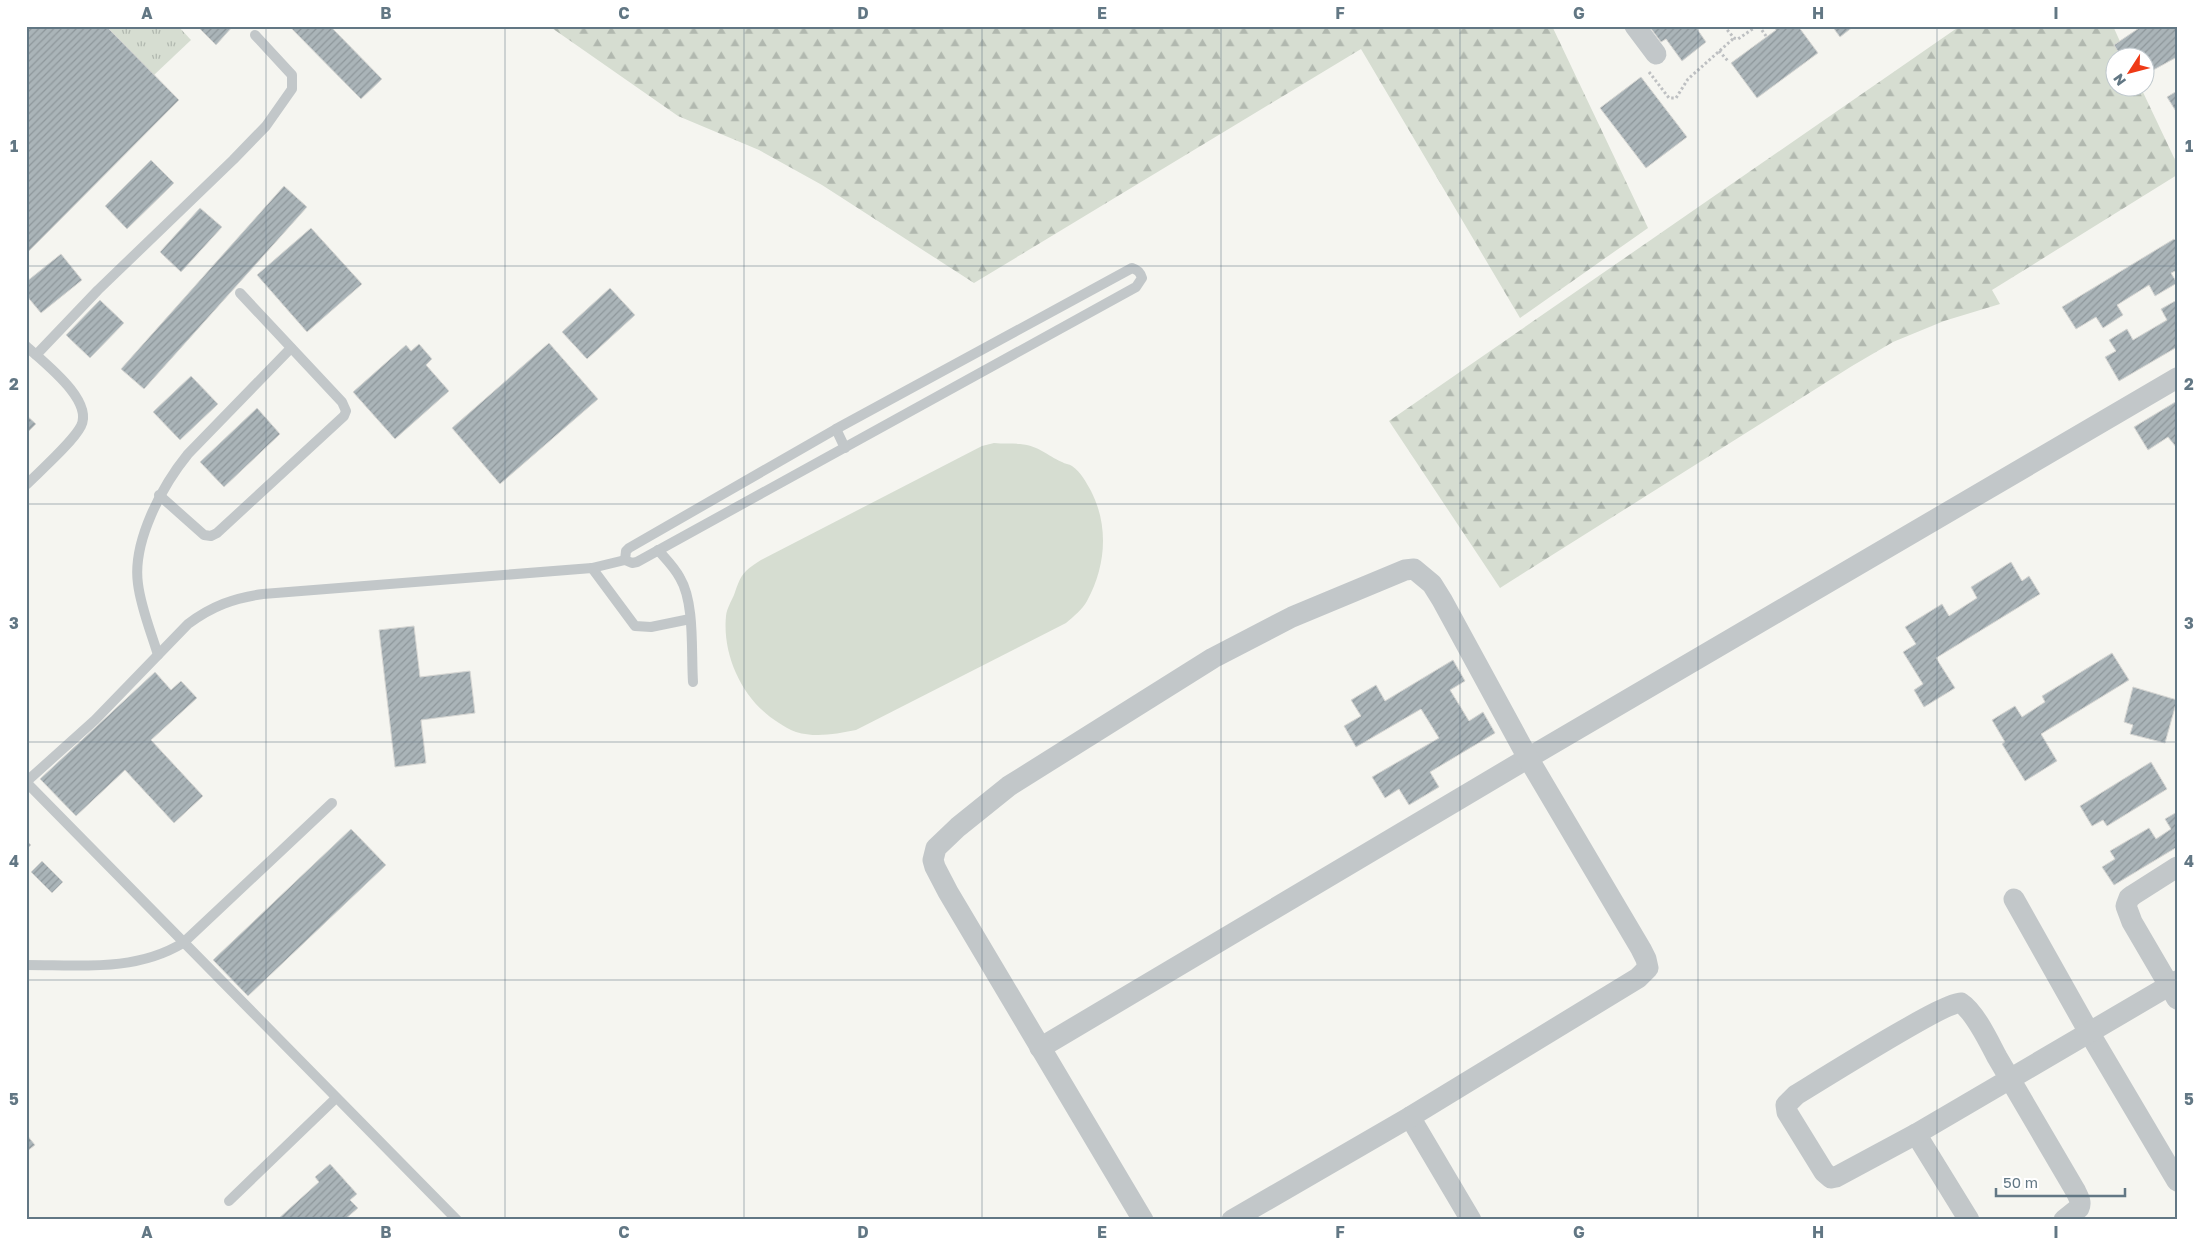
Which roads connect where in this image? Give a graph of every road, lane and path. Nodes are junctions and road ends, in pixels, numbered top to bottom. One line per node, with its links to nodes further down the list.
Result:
1 (1635, 26): 8 (street)
2 (1724, 26): 6 (path)
3 (1758, 26): 5 (path); 6 (path)
4 (255, 36): 13 (lane)
5 (1766, 36)
6 (1734, 38): 7 (path)
7 (1719, 51): 8 (path); 9 (path)
8 (1656, 54)
9 (1728, 61)
10 (240, 294): 12 (lane)
11 (26, 346): 13 (lane)
12 (291, 348): 18 (lane); 18 (lane)
13 (36, 355): 17 (lane)
14 (2177, 378): 25 (street)
15 (836, 429): 16 (lane); 16 (lane); 20 (lane)
16 (846, 448): 19 (lane)
17 (26, 485)
18 (159, 495): 23 (lane)
19 (658, 550): 20 (lane); 22 (lane)
20 (625, 560): 21 (lane)
21 (592, 568): 22 (lane); 23 (lane)
22 (690, 619): 24 (lane)
23 (158, 655): 26 (lane)
24 (693, 682)
25 (1528, 758): 34 (street); 34 (street); 37 (street)
26 (26, 782): 30 (lane)
27 (332, 803): 30 (lane)
28 (2177, 867): 32 (street)
29 (2014, 899): 33 (street)
30 (184, 943): 31 (lane); 36 (lane)
31 (26, 965)
32 (2174, 989): 33 (street)
33 (2090, 1034): 35 (street); 39 (street)
34 (1040, 1048): 43 (street)
35 (2009, 1078): 38 (street); 38 (street); 46 (street)
36 (336, 1098): 40 (lane); 42 (lane)
37 (1410, 1117): 44 (street); 45 (street)
38 (1916, 1134): 41 (street)
39 (2177, 1182)
40 (229, 1201)
41 (1968, 1219)
42 (457, 1220)
43 (1143, 1220)
44 (1232, 1220)
45 (1471, 1220)
46 (2064, 1220)

